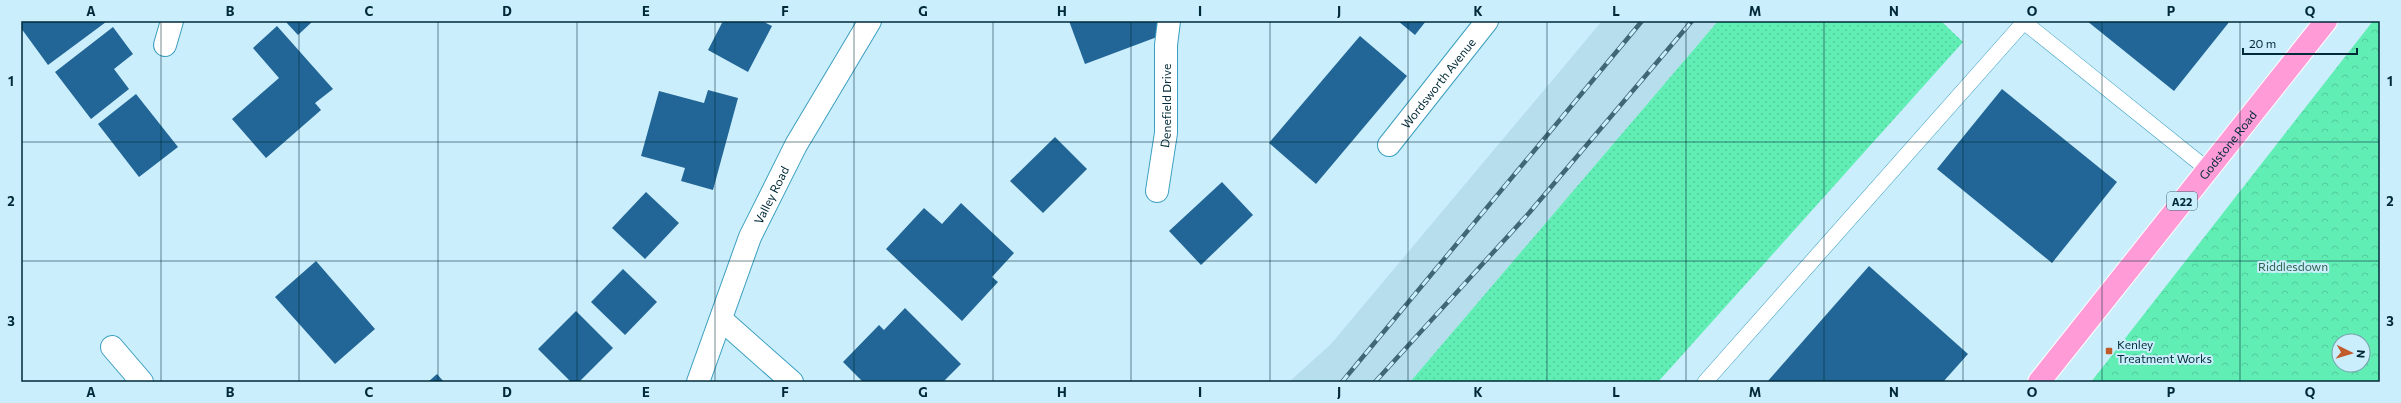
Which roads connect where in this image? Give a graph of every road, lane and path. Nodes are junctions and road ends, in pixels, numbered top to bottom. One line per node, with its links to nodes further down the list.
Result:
1 (172, 21): 6 (street)
2 (870, 21): 10 (street, Valley Road)
3 (1169, 21): 9 (street, Denefield Drive)
4 (1487, 21): 7 (street, Wordsworth Avenue)
5 (2326, 21): 8 (highway, Godstone Road / A22)
6 (165, 45)
7 (1389, 145)
8 (2207, 169): 15 (lane); 16 (highway, Godstone Road / A22)
9 (1157, 191)
10 (722, 320): 13 (street, Valley Road); 14 (street)
11 (112, 347): 12 (street)
12 (142, 382)
13 (698, 382)
14 (792, 382)
15 (1705, 382)
16 (2039, 382)

